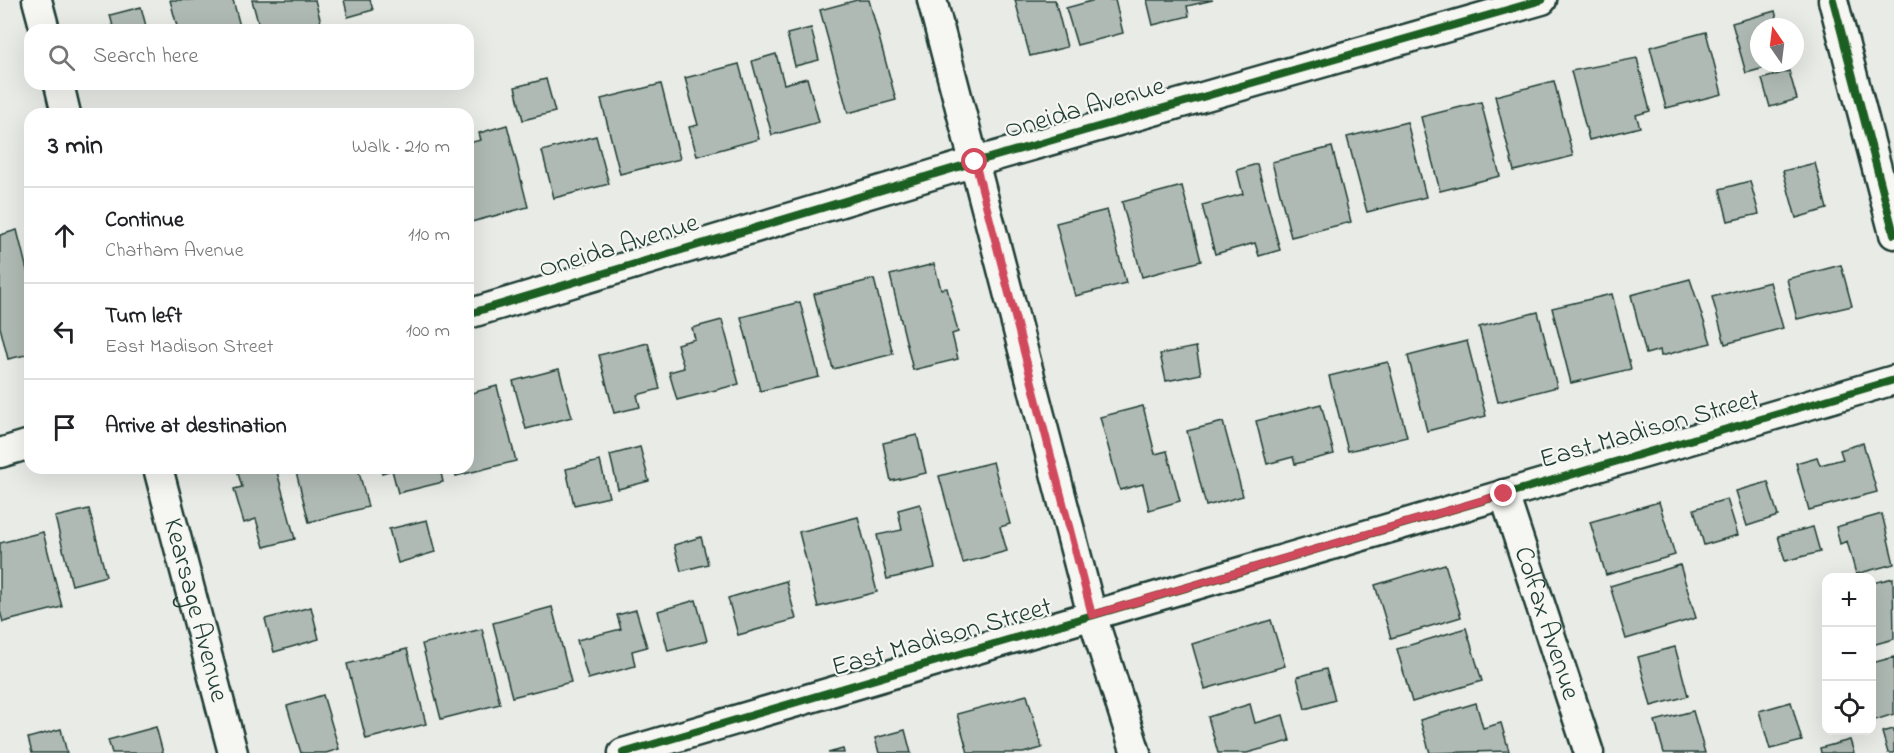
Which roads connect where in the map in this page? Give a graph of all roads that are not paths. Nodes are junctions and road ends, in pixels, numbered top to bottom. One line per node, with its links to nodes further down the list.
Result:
1 (37, 0): 5 (street)
2 (932, 0): 8 (street)
3 (1542, 0): 8 (street, Oneida Avenue)
4 (1833, 0): 9 (street)
5 (43, 24)
6 (60, 90): 7 (street)
7 (65, 108)
8 (975, 162): 10 (street, Oneida Avenue); 16 (street)
9 (1894, 234)
10 (474, 312)
11 (1894, 380): 15 (street, East Madison Street)
12 (24, 446): 13 (street)
13 (0, 453)
14 (160, 474): 18 (street, Kearsage Avenue)
15 (1504, 494): 16 (street, East Madison Street); 21 (street, Colfax Avenue)
16 (1092, 615): 17 (street, East Madison Street); 20 (street)
17 (702, 742): 19 (street, East Madison Street)
18 (232, 753)
19 (623, 753)
20 (1136, 753)
21 (1589, 753)

